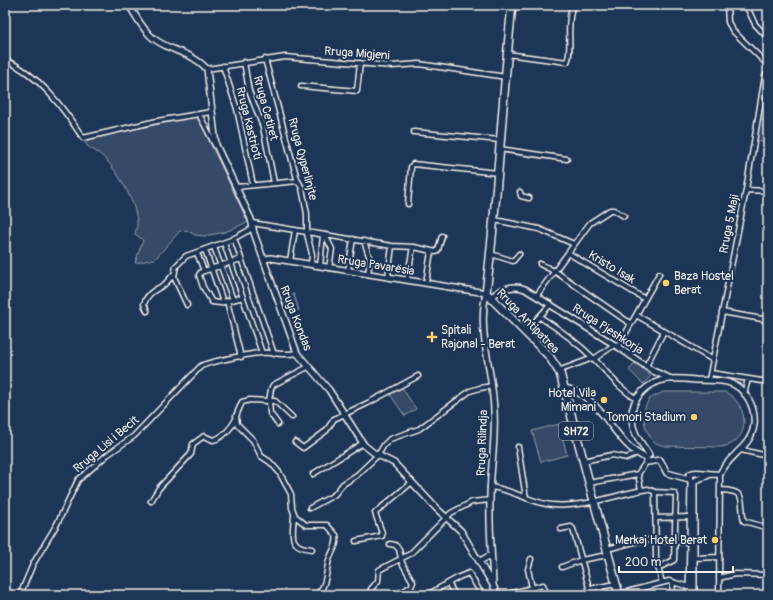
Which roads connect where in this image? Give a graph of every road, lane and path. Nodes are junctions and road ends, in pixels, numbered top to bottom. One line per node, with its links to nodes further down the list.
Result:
1 (129, 5): 14 (street)
2 (512, 5): 7 (main road, Rruga Antipatrea)
3 (573, 5): 7 (street)
4 (727, 5): 12 (street)
5 (746, 5): 6 (street)
6 (768, 38)
7 (507, 54): 16 (main road, Rruga Antipatrea)
8 (266, 59): 10 (street, Rruga Migjeni); 11 (street, Rruga Migjeni); 26 (street, Rruga Qyperlinjte)
9 (5, 60): 19 (street)
10 (244, 62): 13 (street, Rruga Migjeni); 27 (street, Rruga Cetiret)
11 (360, 64): 16 (street, Rruga Migjeni); 17 (street)
12 (768, 65)
13 (223, 66): 14 (street, Rruga Migjeni); 28 (street, Rruga Kastrioti)
14 (207, 69): 18 (street, Rruga Kondas)
15 (768, 72): 30 (street, Rruga 5 Maji)
16 (506, 77): 21 (main road, Rruga Antipatrea)
17 (301, 86)
18 (211, 112): 19 (street); 22 (street, Rruga Kondas)
19 (199, 114): 22 (street)
20 (414, 132): 21 (street)
21 (500, 140): 23 (main road, Rruga Antipatrea)
22 (216, 145): 29 (street, Rruga Kondas)
23 (499, 150): 24 (street); 25 (main road, Rruga Antipatrea)
24 (567, 159)
25 (498, 173): 34 (street); 36 (main road, Rruga Antipatrea)
26 (298, 181): 27 (street); 39 (street, Rruga Qyperlinjte)
27 (274, 183): 28 (street)
28 (252, 185): 29 (street)
29 (236, 187): 37 (street, Rruga Kondas)
30 (746, 190): 31 (street); 84 (street, Rruga 5 Maji)
31 (768, 191)
32 (520, 192): 33 (street)
33 (529, 198)
34 (408, 204)
35 (624, 216): 46 (street)
36 (495, 220): 46 (street); 54 (main road, Rruga Antipatrea)
37 (252, 226): 38 (street); 42 (street); 57 (street, Rruga Kondas)
38 (295, 230): 39 (street); 58 (street)
39 (307, 232): 40 (street); 60 (street, Rruga Qyperlinjte)
40 (324, 235): 43 (street); 63 (street); 65 (street)
41 (442, 236): 51 (street)
42 (234, 238): 45 (street); 56 (street)
43 (353, 239): 44 (street); 66 (street)
44 (364, 241): 47 (street); 70 (street)
45 (224, 242): 48 (street); 59 (street)
46 (574, 244): 53 (street)
47 (392, 246): 49 (street); 72 (street)
48 (214, 247): 50 (street); 62 (street)
49 (413, 247): 51 (street); 73 (street)
50 (205, 250): 52 (street); 64 (street)
51 (431, 251): 74 (street)
52 (197, 253): 67 (street); 69 (street)
53 (568, 253): 68 (street); 78 (street, Kristo Isak)
54 (491, 254): 55 (street); 75 (main road, Rruga Antipatrea)
55 (519, 254)
56 (241, 259): 59 (street); 94 (street)
57 (264, 259): 58 (street, Rruga Pavarësia); 93 (street, Rruga Kondas)
58 (290, 261): 60 (street, Rruga Pavarësia)
59 (231, 263): 62 (street); 77 (street)
60 (311, 264): 63 (street, Rruga Pavarësia)
61 (540, 264): 68 (street)
62 (221, 266): 64 (street); 79 (street)
63 (320, 266): 65 (street, Rruga Pavarësia)
64 (213, 268): 67 (street); 80 (street)
65 (329, 268): 66 (street, Rruga Pavarësia)
66 (348, 271): 70 (street, Rruga Pavarësia)
67 (204, 272): 80 (street)
68 (556, 272): 76 (street); 88 (street)
69 (174, 274): 82 (street); 83 (street)
70 (368, 274): 72 (street, Rruga Pavarësia)
71 (659, 274): 78 (street)
72 (388, 277): 73 (street, Rruga Pavarësia)
73 (408, 280): 74 (street, Rruga Pavarësia)
74 (426, 284): 75 (street, Rruga Pavarësia)
75 (489, 295): 76 (street, Rruga Pjeshkorja); 90 (main road, Rruga Antipatrea / SH72); 107 (street, Rruga Rilindja)
76 (537, 295): 81 (street, Rruga Pjeshkorja)
77 (244, 297): 79 (street); 92 (street)
78 (645, 299): 85 (street)
79 (233, 300): 80 (street)
80 (225, 302): 95 (street)
81 (551, 304): 86 (street); 91 (street, Rruga Pjeshkorja)
82 (187, 306)
83 (147, 311)
84 (722, 312): 87 (street); 97 (street, Rruga 5 Maji)
85 (636, 315): 88 (street); 89 (street)
86 (540, 317): 90 (street); 96 (street)
87 (768, 320)
88 (631, 324): 91 (street)
89 (664, 331): 97 (street); 98 (street)
90 (525, 332): 100 (main road, Rruga Antipatrea / SH72)
91 (616, 346): 96 (street); 98 (street, Rruga Pjeshkorja)
92 (262, 353): 94 (street, Rruga Lisi i Becit); 95 (street, Rruga Lisi i Becit)
93 (296, 353): 94 (street, Rruga Lisi i Becit); 99 (street, Rruga Kondas)
94 (274, 354)
95 (241, 357): 179 (street, Rruga Lisi i Becit)
96 (593, 358): 100 (street); 110 (street)
97 (713, 360): 101 (street, Rruga 5 Maji)
98 (646, 366): 103 (street, Rruga Pjeshkorja)
99 (308, 367): 111 (street); 112 (street, Rruga Kondas)
100 (558, 371): 108 (main road, Rruga Antipatrea / SH72)
101 (711, 373): 104 (street); 105 (street, Rruga 5 Maji)
102 (418, 376): 112 (street)
103 (670, 379): 105 (street); 110 (street)
104 (748, 379): 106 (street); 109 (street)
105 (709, 380): 109 (street)
106 (768, 382)
107 (492, 386): 121 (street); 134 (street, Rruga Rilindja)
108 (565, 388): 120 (street); 124 (main road, Rruga Antipatrea / SH72)
109 (744, 394): 119 (street)
110 (637, 399): 123 (street)
111 (269, 401): 113 (street); 114 (street); 115 (street)
112 (344, 415): 116 (street); 117 (street, Rruga Kondas)
113 (292, 417)
114 (236, 418): 140 (street); 143 (street)
115 (278, 424)
116 (295, 442)
117 (363, 443): 121 (street, Rruga Kondas); 126 (street)
118 (518, 448): 138 (street)
119 (741, 450): 122 (street); 129 (street)
120 (637, 453): 123 (street); 124 (street)
121 (378, 456): 132 (street, Rruga Kondas); 142 (street)
122 (768, 456)
123 (647, 458): 127 (street); 130 (street)
124 (583, 461): 133 (main road, Rruga Antipatrea / SH72)
125 (693, 473): 128 (street); 130 (street); 131 (street)
126 (313, 474)
127 (638, 474): 133 (street); 135 (street)
128 (712, 474): 129 (street); 131 (street)
129 (720, 474): 136 (street)
130 (671, 475): 131 (street)
131 (693, 480): 145 (street); 160 (street)
132 (412, 482): 144 (street, Rruga Kondas); 151 (street)
133 (590, 483): 141 (main road, Rruga Antipatrea / SH72)
134 (490, 487): 138 (street); 139 (street, Rruga Rilindja)
135 (641, 490): 137 (street); 141 (street)
136 (721, 490): 149 (street); 158 (street)
137 (655, 492): 146 (street); 147 (street)
138 (526, 498): 141 (street)
139 (490, 500): 144 (street); 157 (street, Rruga Rilindja)
140 (151, 501)
141 (594, 503): 156 (main road, Rruga Antipatrea / SH72)
142 (310, 508)
143 (294, 514): 155 (street); 178 (street)
144 (447, 517): 159 (street); 163 (street, Rruga Kondas)
145 (690, 517): 147 (street); 153 (street)
146 (656, 518): 147 (street); 150 (street)
147 (675, 518): 152 (street)
148 (562, 528): 162 (street)
149 (768, 528)
150 (656, 540): 152 (street); 156 (street); 165 (street)
151 (356, 541)
152 (675, 541): 153 (street); 165 (street)
153 (690, 542): 174 (street)
154 (390, 544): 159 (street)
155 (312, 549)
156 (608, 552): 162 (street); 171 (main road, Rruga Antipatrea / SH72)
157 (492, 555): 163 (street); 172 (street, Rruga Rilindja)
158 (719, 557): 160 (street); 167 (street)
159 (401, 558): 175 (street); 181 (street)
160 (694, 558): 195 (street)
161 (531, 559): 176 (street)
162 (581, 560): 164 (street); 177 (street)
163 (480, 561): 172 (street, Rruga Kondas)
164 (562, 567)
165 (658, 568): 170 (street)
166 (768, 575): 167 (street)
167 (719, 578): 196 (street)
168 (673, 582): 170 (street); 174 (street); 193 (street)
169 (448, 583): 184 (street); 185 (street); 186 (street)
170 (662, 583): 192 (street)
171 (616, 584): 173 (street); 192 (main road, Rruga Antipatrea / SH72)
172 (493, 585): 187 (street, Rruga Rilindja)
173 (600, 587): 177 (street); 191 (street)
174 (689, 587): 194 (street)
175 (408, 588): 182 (street); 183 (street)
176 (532, 588): 188 (street); 189 (street)
177 (589, 589): 190 (street)
178 (317, 594): 180 (street)
179 (20, 595)
180 (334, 595)
181 (370, 595)
182 (396, 595)
183 (414, 595)
184 (427, 595)
185 (455, 595)
186 (482, 595)
187 (495, 595)
188 (505, 595)
189 (547, 595)
190 (591, 595)
191 (602, 595)
192 (619, 595)
193 (672, 595)
194 (689, 595)
195 (694, 595)
196 (719, 595)

